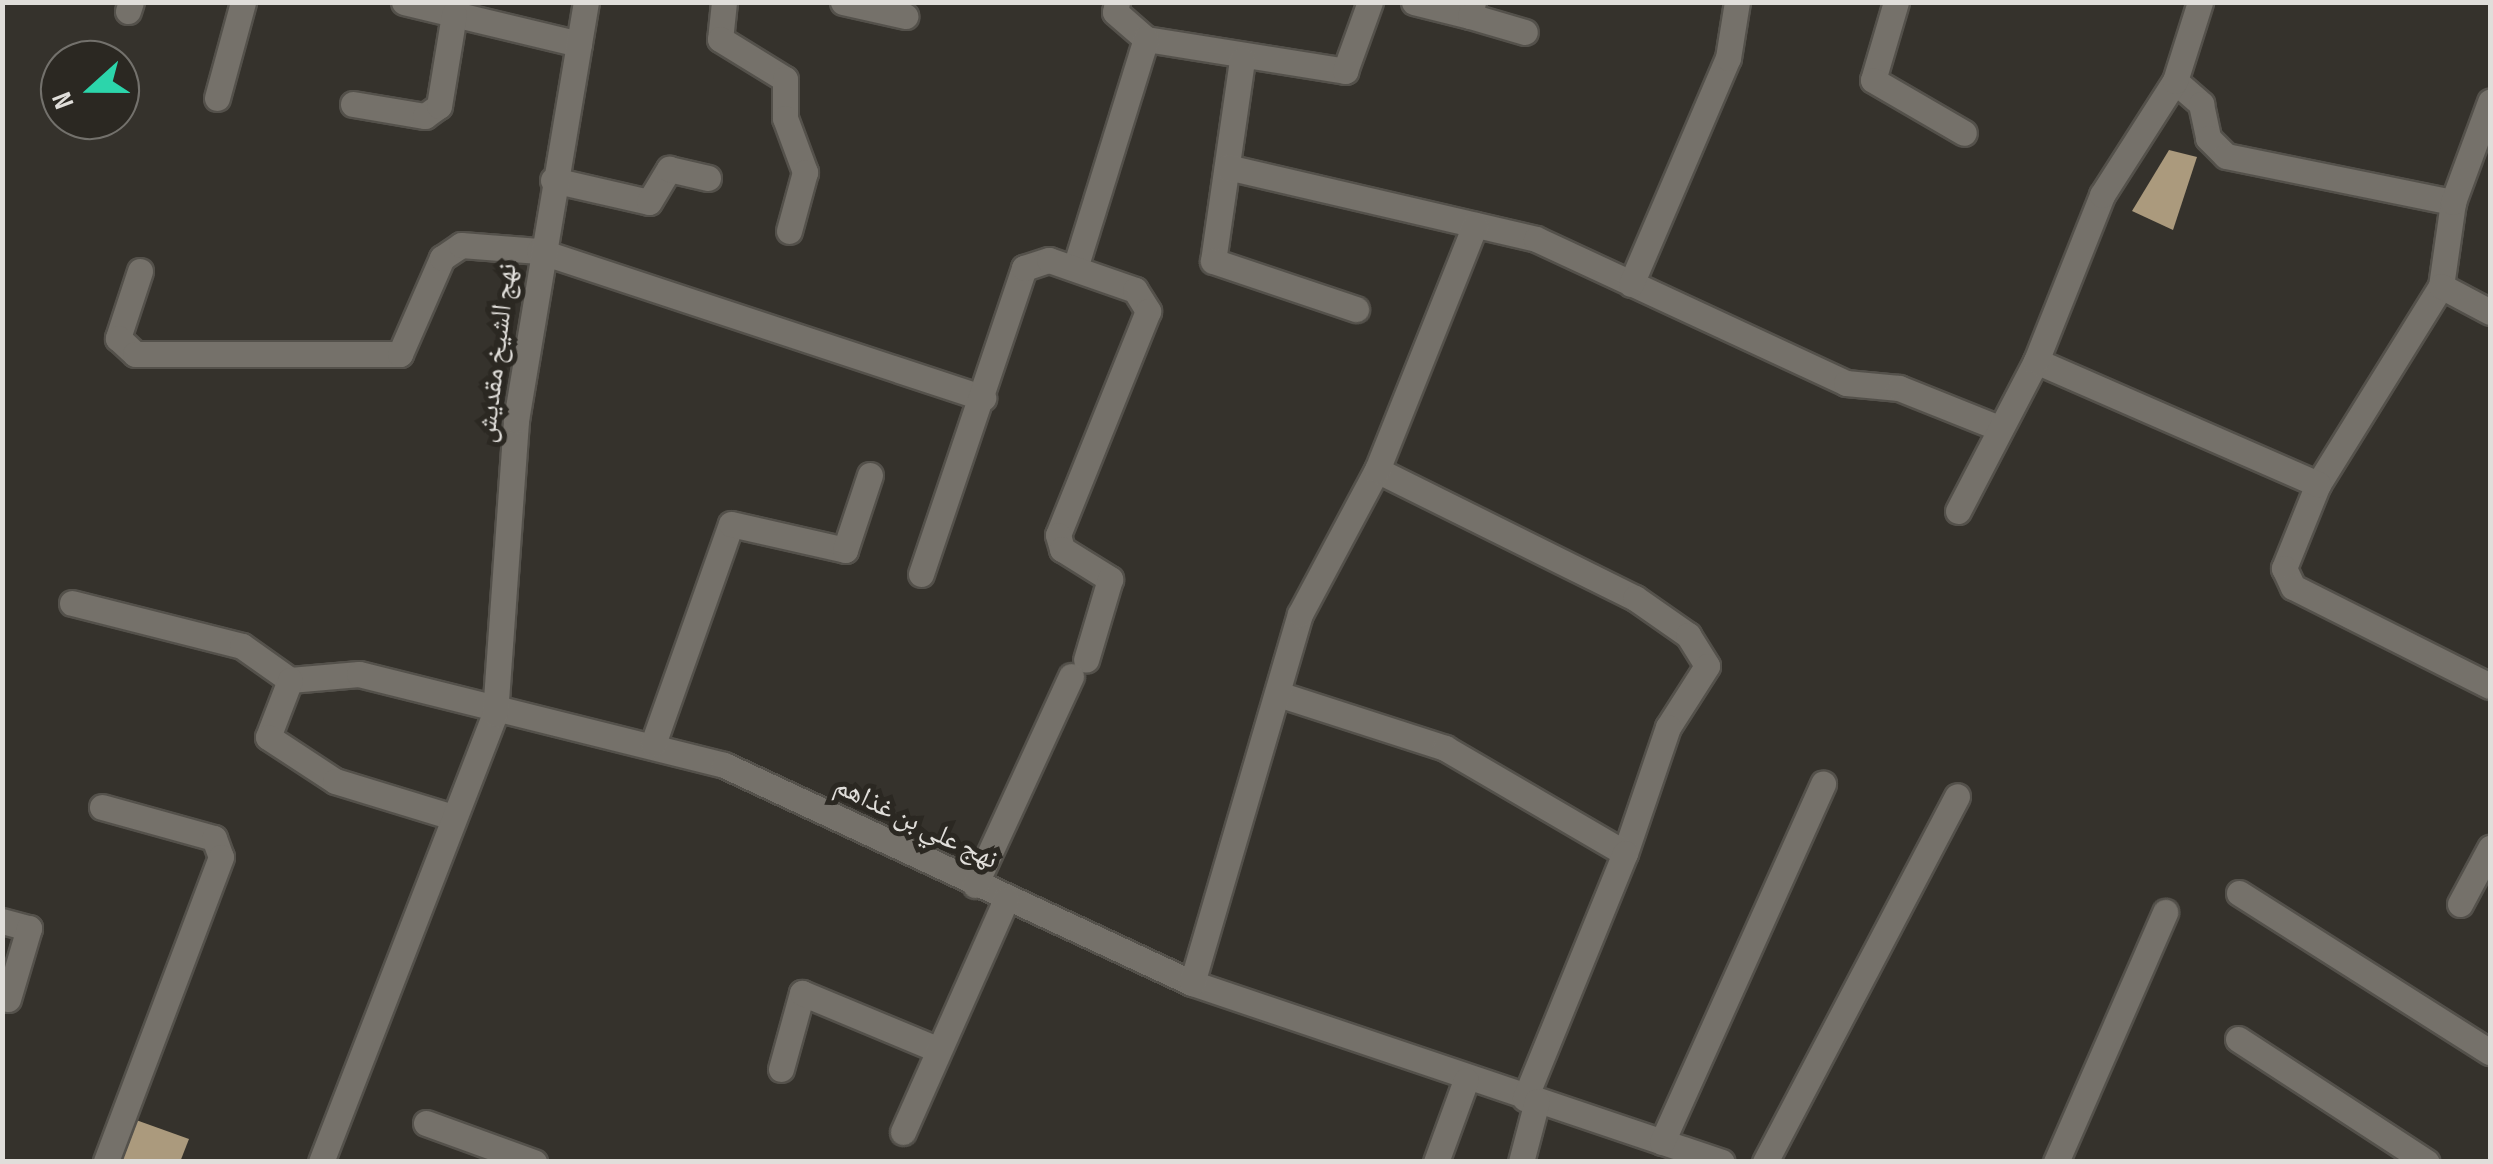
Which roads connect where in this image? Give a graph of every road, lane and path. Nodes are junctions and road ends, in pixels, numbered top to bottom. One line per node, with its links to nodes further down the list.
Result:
1 (243, 2): 20 (street)
2 (404, 2): 13 (street)
3 (586, 2): 17 (street, نهج الشيخ مقديش)
4 (724, 2): 29 (street)
5 (843, 2): 14 (street)
6 (1370, 2): 18 (street)
7 (1414, 2): 12 (street)
8 (1737, 2): 33 (street)
9 (1896, 2): 23 (street)
10 (2200, 2): 19 (street)
11 (1116, 8): 16 (street)
12 (1471, 9): 15 (street)
13 (454, 14): 17 (street); 22 (street)
14 (906, 16)
15 (1525, 32)
16 (1146, 39): 18 (street); 31 (street)
17 (579, 44): 26 (street, نهج الشيخ مقديش)
18 (1242, 60): 24 (street)
19 (2175, 81): 27 (street); 37 (street)
20 (217, 98)
21 (2490, 102): 27 (street)
22 (353, 104)
23 (1964, 133)
24 (1227, 167): 28 (street); 35 (street)
25 (708, 178): 26 (street)
26 (552, 180): 30 (street, نهج الشيخ مقديش)
27 (2452, 202): 34 (street)
28 (1475, 225): 33 (street); 40 (street)
29 (789, 231)
30 (539, 251): 32 (street); 38 (street); 49 (street, نهج الشيخ مقديش)
31 (1074, 268): 38 (street); 57 (street)
32 (140, 272)
33 (1631, 284): 39 (street)
34 (2441, 286): 36 (street); 42 (street)
35 (1356, 309)
36 (2490, 312)
37 (2036, 361): 39 (street); 42 (street)
38 (984, 398): 44 (street)
39 (2000, 428): 43 (street)
40 (1377, 470): 48 (street); 56 (street)
41 (870, 474): 50 (street)
42 (2318, 484): 47 (street)
43 (1958, 512)
44 (921, 574)
45 (72, 602): 46 (street)
46 (290, 680): 49 (street, نهج علي بن غذاهم); 54 (street)
47 (2490, 686)
48 (1278, 694): 56 (street); 63 (street)
49 (495, 714): 50 (street, نهج علي بن غذاهم); 54 (street, نهج الشيخ مقديش)
50 (653, 744): 57 (street, نهج علي بن غذاهم)
51 (1823, 783): 73 (street)
52 (1957, 796): 80 (street)
53 (102, 807): 74 (street)
54 (453, 817): 75 (street, نهج الشيخ مقديش)
55 (2490, 848): 60 (street)
56 (1624, 853): 70 (street)
57 (974, 885): 59 (street, نهج علي بن غذاهم)
58 (2239, 894): 67 (street)
59 (1006, 900): 63 (street, نهج علي بن غذاهم); 66 (street)
60 (2460, 904)
61 (2165, 912): 81 (street)
62 (2, 921): 64 (street)
63 (1192, 983): 69 (street, نهج علي بن غذاهم)
64 (8, 999)
65 (2238, 1039): 82 (street)
66 (939, 1050): 68 (street); 72 (street)
67 (2490, 1052)
68 (781, 1069)
69 (1466, 1080): 70 (street, نهج علي بن غذاهم); 77 (street)
70 (1531, 1100): 73 (street, نهج علي بن غذاهم); 78 (street)
71 (426, 1123): 76 (street)
72 (903, 1132)
73 (1662, 1142): 79 (street, نهج علي بن غذاهم)
74 (106, 1162)
75 (321, 1162)
76 (534, 1162)
77 (1436, 1162)
78 (1521, 1162)
79 (1722, 1162)
80 (1765, 1162)
81 (2056, 1162)
82 (2427, 1162)

